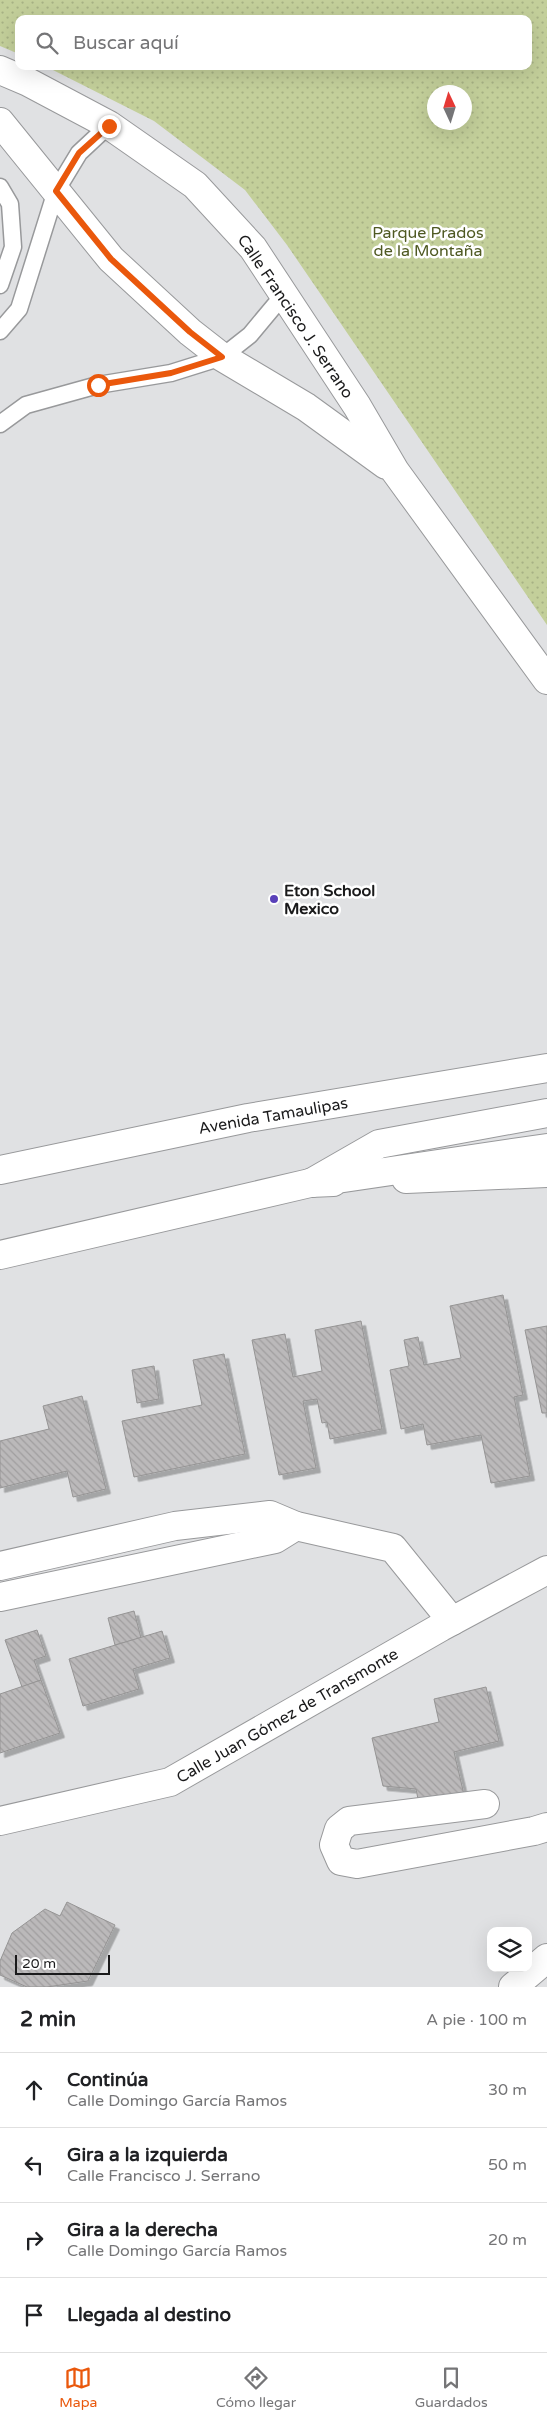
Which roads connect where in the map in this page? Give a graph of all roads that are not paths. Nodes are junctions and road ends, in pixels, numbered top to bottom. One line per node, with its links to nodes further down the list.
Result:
1 (0, 70): 3 (main road, Calle Francisco J. Serrano)
2 (0, 122): 5 (main road, Calle Francisco J. Serrano)
3 (109, 126): 5 (lane); 7 (main road, Calle Francisco J. Serrano)
4 (0, 187): 6 (lane)
5 (56, 191): 8 (lane); 9 (main road, Calle Francisco J. Serrano)
6 (0, 284)
7 (284, 293): 9 (lane); 11 (main road, Calle Francisco J. Serrano)
8 (0, 331)
9 (222, 357): 10 (lane); 11 (main road, Calle Francisco J. Serrano)
10 (0, 424)
11 (395, 471): 12 (main road, Calle Francisco J. Serrano)
12 (547, 680)
13 (547, 1068): 16 (main road, Avenida Tamaulipas)
14 (547, 1113): 18 (main road)
15 (547, 1148): 18 (main road)
16 (0, 1170)
17 (547, 1173): 18 (main road)
18 (310, 1183): 19 (main road)
19 (0, 1255)
20 (175, 1526): 21 (main road); 22 (main road); 23 (main road)
21 (296, 1526): 22 (main road); 26 (main road)
22 (182, 1558): 25 (main road)
23 (0, 1566)
24 (547, 1570): 26 (main road, Calle Juan Gómez de Transmonte)
25 (0, 1597)
26 (452, 1621): 28 (main road, Calle Juan Gómez de Transmonte)
27 (485, 1804): 29 (main road)
28 (0, 1821)
29 (547, 1827)
30 (547, 1958): 31 (main road)
31 (513, 1987)

